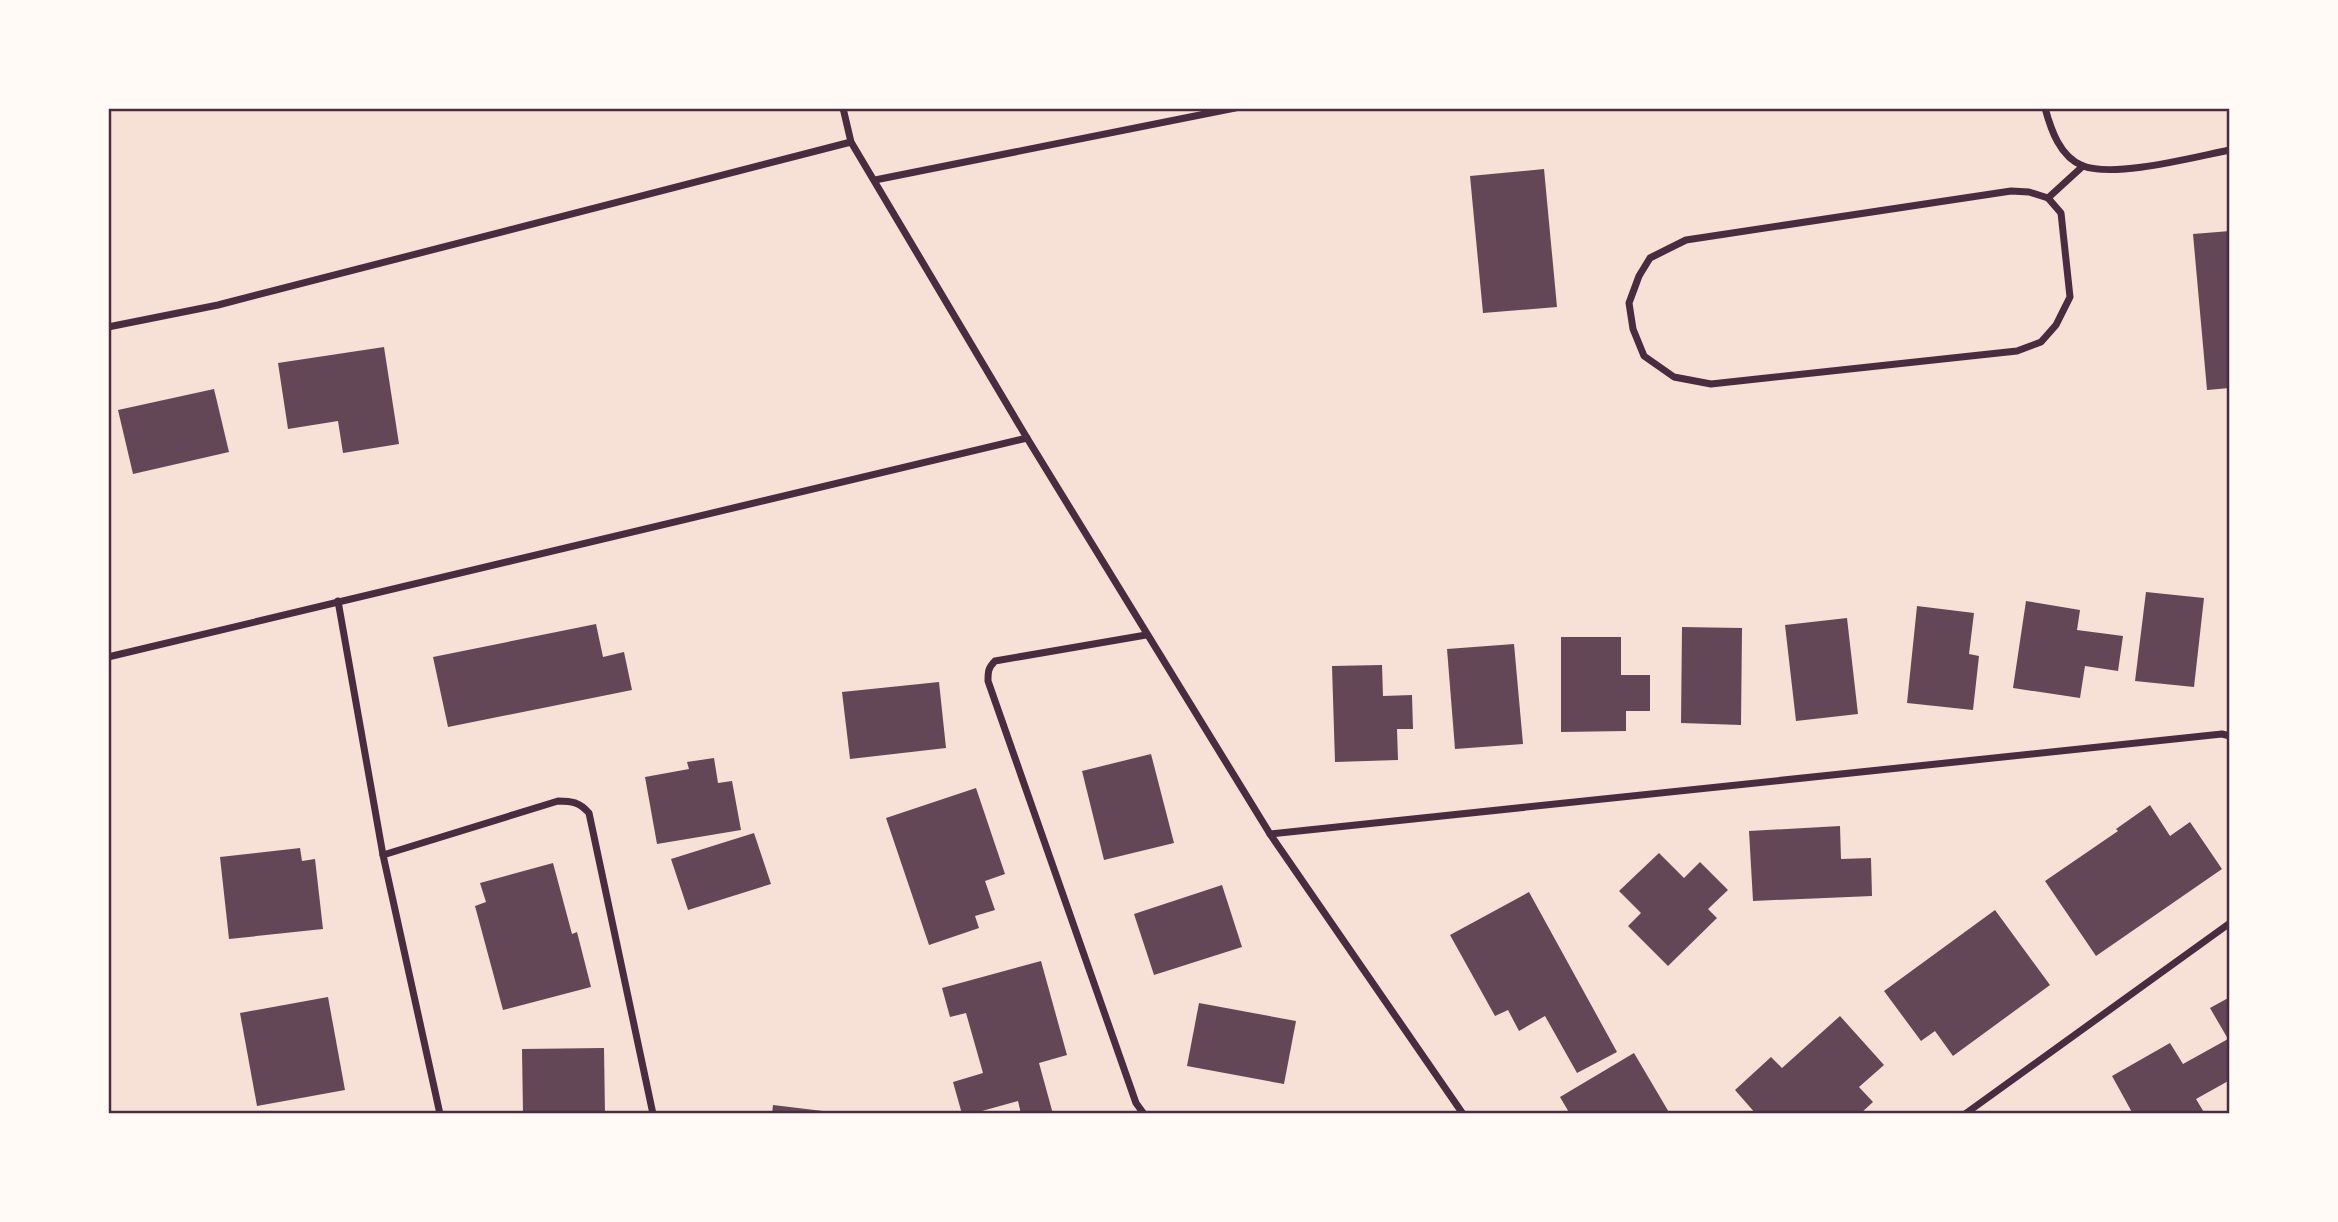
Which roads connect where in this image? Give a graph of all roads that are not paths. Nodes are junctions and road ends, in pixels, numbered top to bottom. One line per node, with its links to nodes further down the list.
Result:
1 (843, 108): 4 (street)
2 (1235, 108): 7 (street)
3 (2045, 108): 6 (street)
4 (851, 142): 7 (street); 9 (street)
5 (2230, 150): 6 (street)
6 (2083, 166): 8 (street)
7 (875, 180): 10 (street)
8 (2048, 198): 8 (street)
9 (108, 327)
10 (1027, 438): 11 (street); 12 (street)
11 (338, 601): 13 (street); 16 (street)
12 (1146, 635): 15 (street); 20 (street)
13 (108, 657)
14 (2230, 736): 15 (street)
15 (1270, 834): 21 (street)
16 (383, 855): 18 (street); 19 (street)
17 (2230, 923): 22 (street)
18 (440, 1114)
19 (653, 1114)
20 (1144, 1114)
21 (1463, 1114)
22 (1965, 1114)

